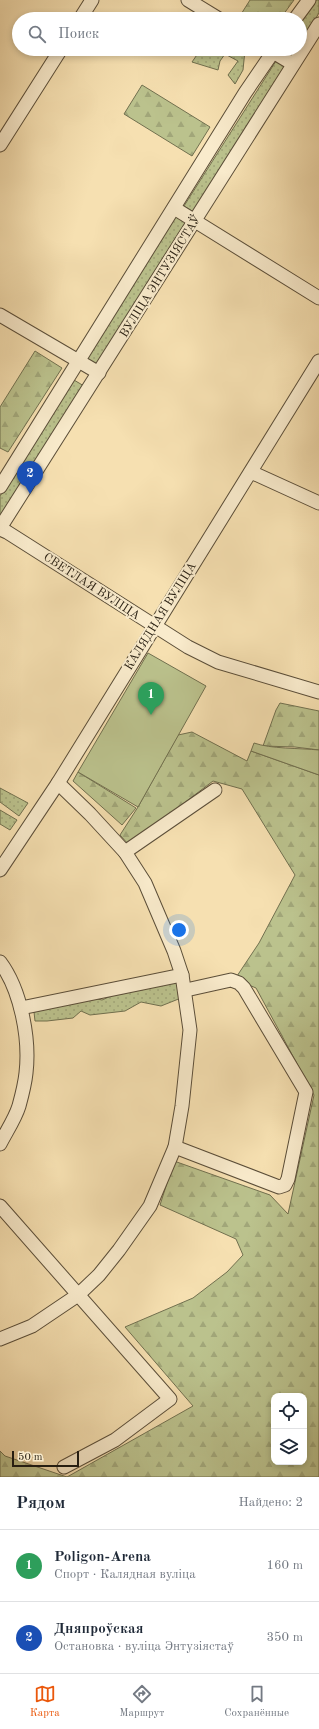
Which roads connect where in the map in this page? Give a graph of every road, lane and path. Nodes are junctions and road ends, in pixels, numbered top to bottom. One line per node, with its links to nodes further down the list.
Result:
1 (92, 0): 4 (street)
2 (188, 0): 5 (street)
3 (309, 0): 6 (street)
4 (84, 12)
5 (208, 12)
6 (300, 12)
7 (319, 24): 8 (street, ВУЛІЦА ЭНТУЗІЯСТАЎ)
8 (307, 42)
9 (57, 56): 14 (street)
10 (268, 56): 15 (street, ВУЛІЦА ЭНТУЗІЯСТАЎ)
11 (281, 56): 13 (street)
12 (298, 56): 13 (street, ВУЛІЦА ЭНТУЗІЯСТАЎ)
13 (293, 64): 16 (street, ВУЛІЦА ЭНТУЗІЯСТАЎ)
14 (0, 145)
15 (174, 208): 16 (street); 20 (street, ВУЛІЦА ЭНТУЗІЯСТАЎ)
16 (195, 221): 17 (street); 21 (street, ВУЛІЦА ЭНТУЗІЯСТАЎ)
17 (319, 298)
18 (0, 315): 20 (street)
19 (319, 361): 22 (street, КАЛЯДНАЯ ВУЛІЦА)
20 (78, 362): 21 (street); 23 (street, ВУЛІЦА ЭНТУЗІЯСТАЎ)
21 (99, 373): 25 (street, ВУЛІЦА ЭНТУЗІЯСТАЎ)
22 (251, 472): 24 (street); 26 (street, КАЛЯДНАЯ ВУЛІЦА)
23 (0, 486)
24 (319, 503)
25 (0, 528): 26 (street, СВЕТЛАЯ ВУЛІЦА)
26 (154, 625): 27 (street, СВЕТЛАЯ ВУЛІЦА); 28 (street, КАЛЯДНАЯ ВУЛІЦА)
27 (319, 692)
28 (58, 783): 30 (street); 31 (street, КАЛЯДНАЯ ВУЛІЦА)
29 (215, 790): 30 (street)
30 (125, 852): 33 (street)
31 (0, 870)
32 (0, 962): 35 (street)
33 (182, 975): 34 (street); 35 (street)
34 (186, 990): 37 (street); 37 (street)
35 (21, 1008): 36 (street)
36 (0, 1144)
37 (175, 1147): 39 (street)
38 (0, 1206): 39 (street)
39 (78, 1295): 40 (street); 41 (street)
40 (0, 1339)
41 (64, 1467)

